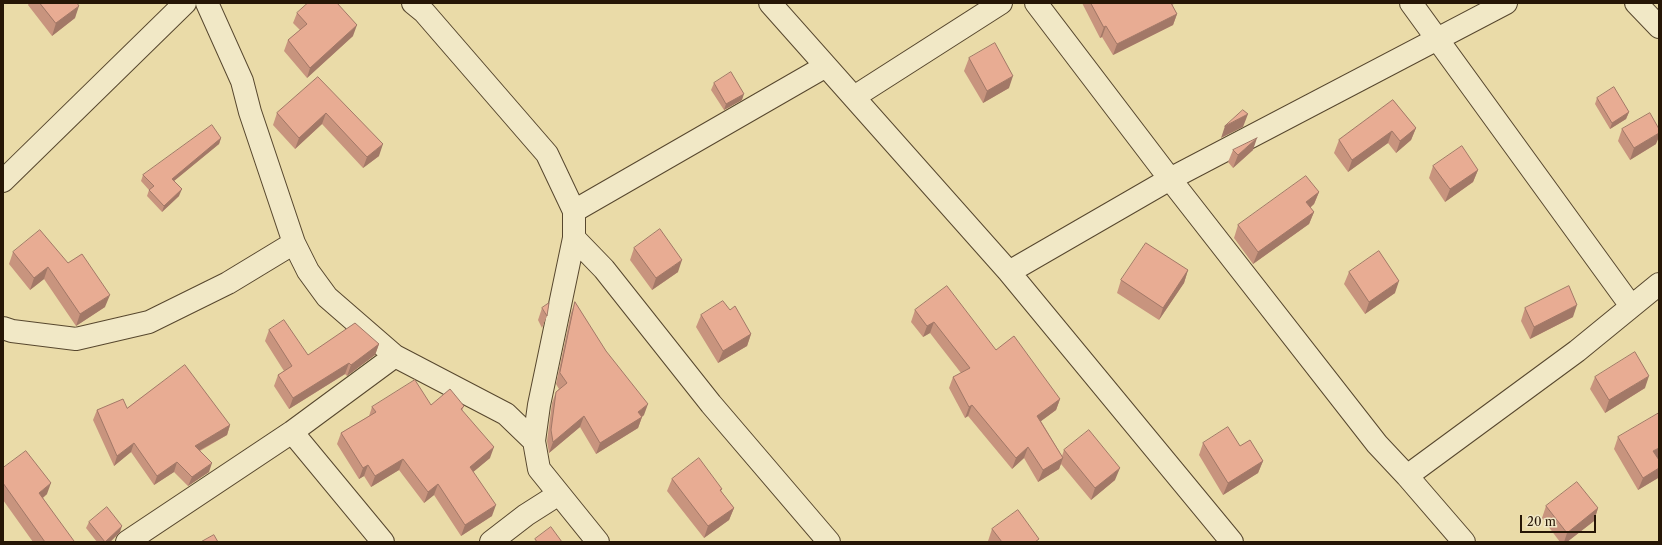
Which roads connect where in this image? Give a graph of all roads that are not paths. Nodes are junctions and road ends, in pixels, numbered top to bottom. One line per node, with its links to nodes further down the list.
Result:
1 (185, 3): 15 (street)
2 (207, 3): 18 (street)
3 (414, 3): 16 (street)
4 (770, 3): 12 (street)
5 (1001, 3): 13 (street)
6 (1036, 3): 14 (street)
7 (1411, 3): 11 (street)
8 (1506, 3): 11 (street)
9 (1636, 3): 10 (street)
10 (1659, 27)
11 (1436, 39): 14 (street); 21 (street)
12 (826, 66): 13 (street); 16 (street)
13 (854, 97): 19 (street)
14 (1170, 179): 19 (street); 26 (street)
15 (3, 181)
16 (574, 211): 17 (street)
17 (574, 238): 25 (street); 32 (street)
18 (294, 243): 22 (street); 23 (street)
19 (1009, 272): 33 (street)
20 (1659, 284): 21 (street)
21 (1631, 306): 26 (street)
22 (3, 328)
23 (395, 356): 24 (street); 25 (street)
24 (292, 432): 28 (street); 29 (street)
25 (534, 441): 27 (street)
26 (1407, 476): 34 (street)
27 (560, 494): 30 (street); 31 (street)
28 (127, 542)
29 (383, 542)
30 (491, 542)
31 (598, 542)
32 (829, 542)
33 (1232, 542)
34 (1464, 542)

